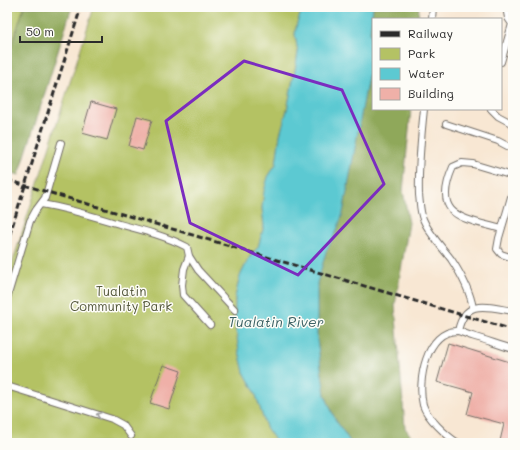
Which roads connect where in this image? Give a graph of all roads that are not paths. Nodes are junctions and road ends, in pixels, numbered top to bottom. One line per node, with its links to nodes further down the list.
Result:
1 (433, 7): 3 (lane)
2 (506, 7): 4 (lane)
3 (432, 18)
4 (502, 59)
5 (424, 110): 18 (lane)
6 (492, 110): 8 (lane)
7 (446, 124): 10 (lane)
8 (513, 124)
9 (61, 143): 13 (lane)
10 (513, 149)
11 (513, 176): 14 (lane)
12 (513, 190): 14 (lane)
13 (41, 204): 15 (lane); 17 (lane)
14 (501, 229): 16 (lane)
15 (189, 256): 19 (lane); 21 (lane)
16 (513, 258)
17 (7, 298)
18 (473, 308): 20 (lane); 22 (lane)
19 (235, 310)
20 (513, 311)
21 (210, 325)
22 (458, 331): 23 (lane); 26 (lane)
23 (513, 349)
24 (7, 386): 25 (lane, one-way to 24)
25 (131, 436)
26 (458, 443)

